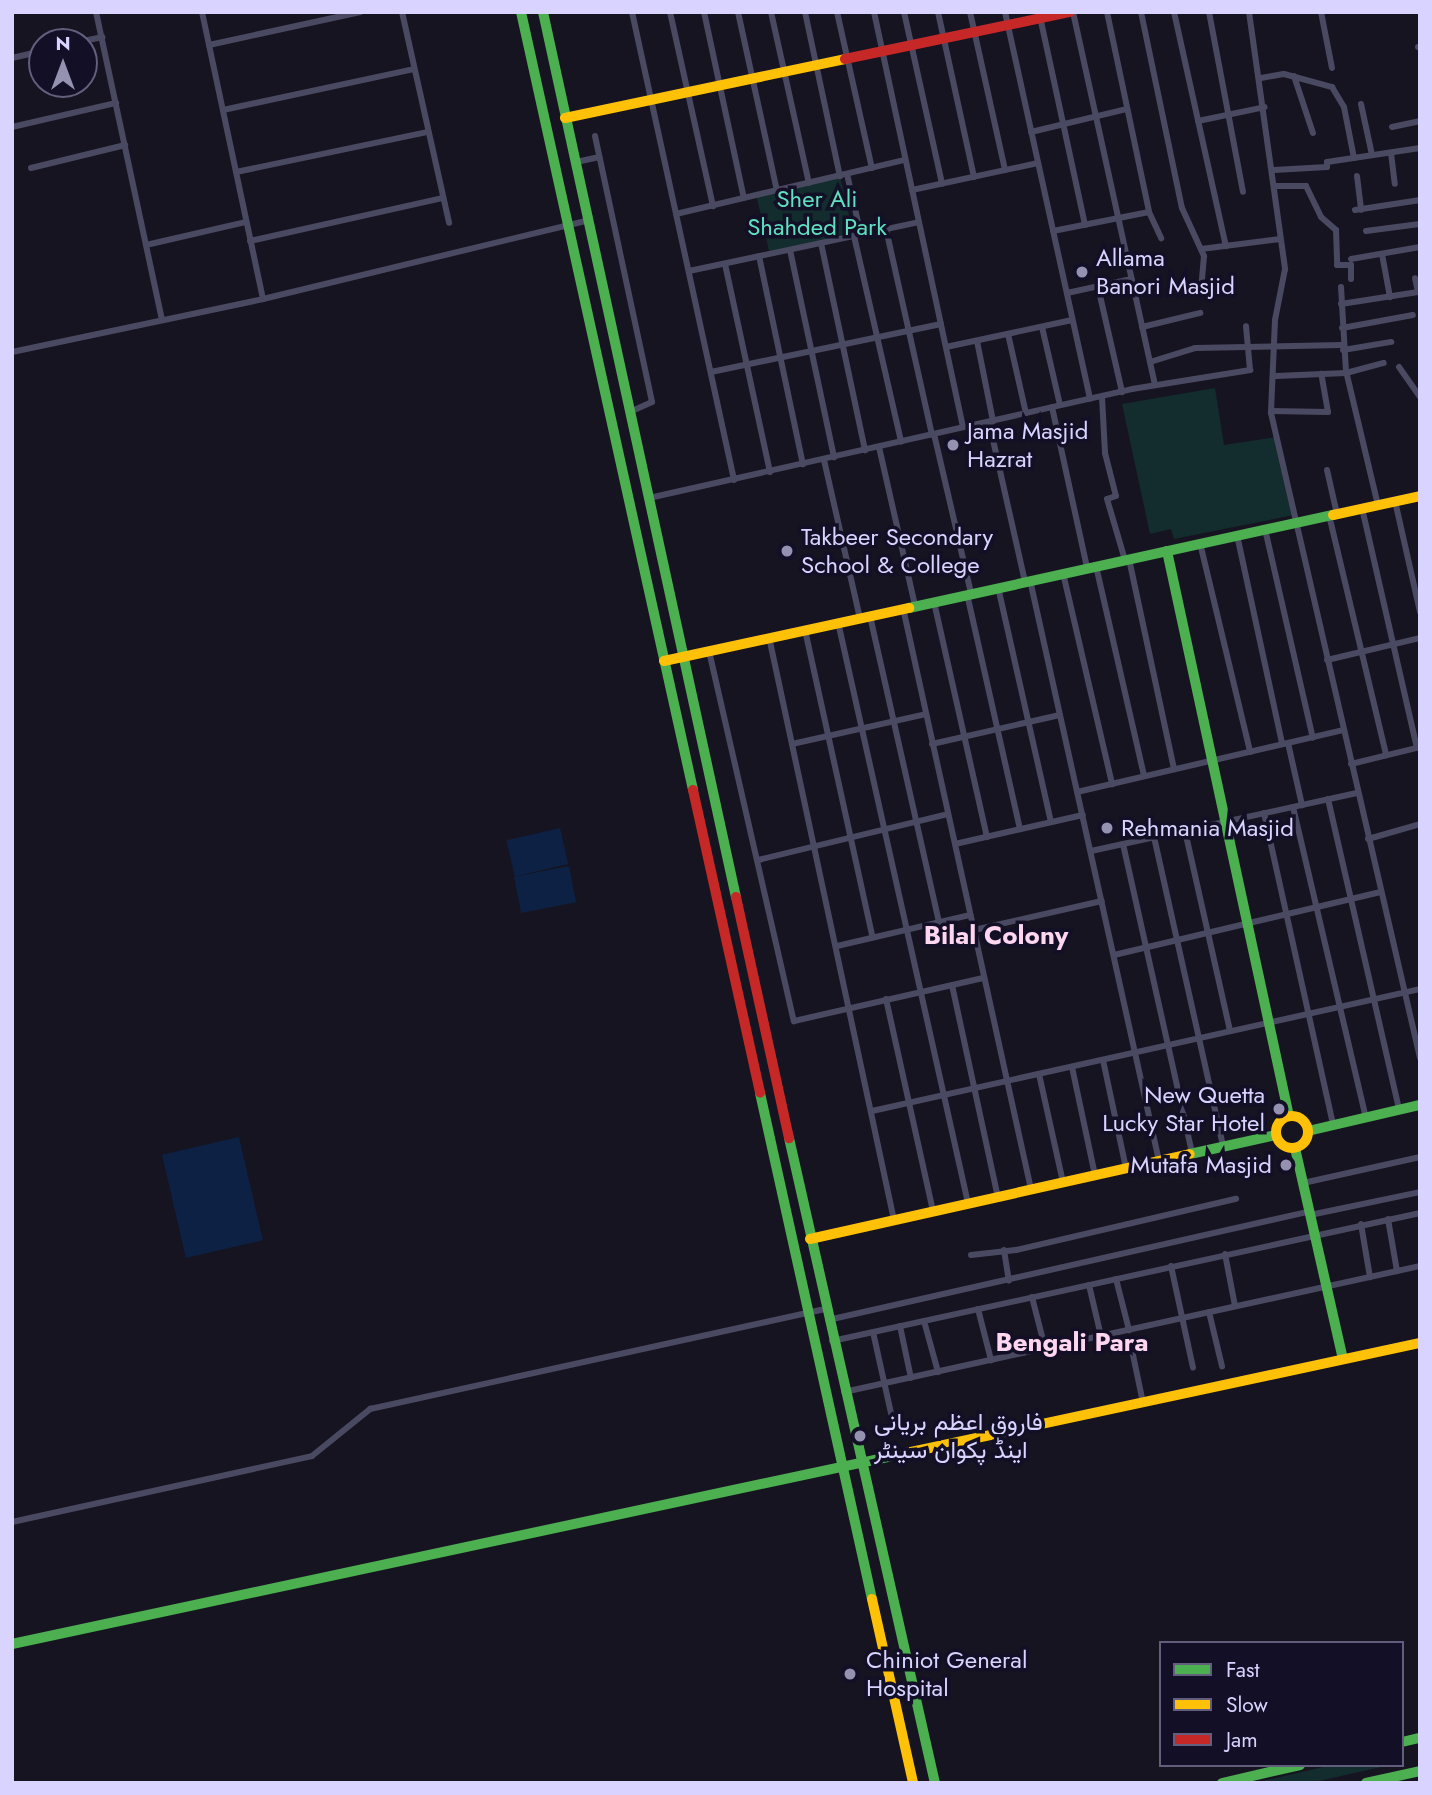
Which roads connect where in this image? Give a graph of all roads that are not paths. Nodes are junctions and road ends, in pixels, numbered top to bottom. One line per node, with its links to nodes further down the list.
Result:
1 (96, 12): 29 (street)
2 (202, 12): 32 (street)
3 (360, 12): 32 (street)
4 (402, 12): 38 (street)
5 (521, 12): 98 (street)
6 (543, 12): 52 (street)
7 (632, 12): 45 (street)
8 (670, 12): 44 (street)
9 (704, 12): 43 (street)
10 (738, 12): 42 (street)
11 (771, 12): 39 (street)
12 (804, 12): 36 (street)
13 (837, 12): 35 (street)
14 (874, 12): 34 (street)
15 (904, 12): 33 (street)
16 (938, 12): 31 (street)
17 (970, 12): 28 (street)
18 (1005, 12): 27 (street)
19 (1072, 12): 26 (street); 53 (street)
20 (1107, 12): 49 (street)
21 (1141, 12): 112 (street)
22 (1174, 12): 54 (street)
23 (1209, 12): 51 (street)
24 (1249, 12): 41 (street)
25 (1321, 12): 37 (street)
26 (1040, 15): 27 (street); 56 (street)
27 (1008, 26): 28 (street); 59 (street)
28 (974, 33): 31 (street); 74 (street)
29 (102, 37): 30 (street); 46 (street)
30 (98, 38)
31 (944, 39): 33 (street); 79 (street)
32 (209, 46): 50 (street)
33 (911, 46): 34 (street); 81 (street)
34 (885, 52): 35 (street); 70 (street)
35 (847, 60): 36 (street); 73 (street)
36 (817, 65): 39 (street); 77 (street)
37 (1332, 68)
38 (414, 69): 50 (street); 60 (street)
39 (785, 72): 42 (street); 80 (street)
40 (1294, 76): 41 (street); 61 (street); 68 (street)
41 (1261, 78): 48 (street)
42 (752, 79): 43 (street); 85 (street)
43 (720, 85): 44 (street); 88 (street)
44 (688, 91): 45 (street); 90 (street)
45 (652, 99): 52 (street); 92 (street)
46 (116, 103): 57 (street); 63 (street)
47 (1361, 104): 66 (street)
48 (1265, 107): 51 (street); 75 (street)
49 (1127, 109): 53 (street); 91 (street)
50 (223, 110): 76 (street)
51 (1231, 114): 54 (street); 86 (street)
52 (575, 115): 69 (street)
53 (1095, 117): 56 (street); 93 (street)
54 (1198, 121): 110 (street)
55 (1420, 121): 58 (street)
56 (1063, 124): 59 (street); 100 (street)
57 (12, 127)
58 (1392, 127)
59 (1031, 131): 71 (street)
60 (427, 132): 76 (street); 87 (street)
61 (1313, 133)
62 (595, 136): 69 (street)
63 (125, 145): 72 (street); 109 (street)
64 (1419, 148): 65 (street); 67 (street)
65 (1391, 153): 66 (street); 82 (street)
66 (1371, 155): 68 (street)
67 (1420, 155)
68 (1354, 158): 75 (street)
69 (588, 159): 94 (street); 165 (street)
70 (905, 160): 73 (street); 84 (street)
71 (1038, 163): 74 (street); 102 (street)
72 (31, 168)
73 (872, 169): 77 (street)
74 (1005, 170): 79 (street)
75 (1274, 170): 83 (street)
76 (236, 172): 95 (street)
77 (844, 175): 80 (street); 104 (street)
78 (1357, 176): 89 (street)
79 (974, 177): 81 (street)
80 (809, 183): 85 (street)
81 (942, 184): 84 (street)
82 (1395, 184)
83 (1276, 186): 106 (street); 119 (street)
84 (912, 190): 96 (street)
85 (777, 191): 88 (street)
86 (1243, 192)
87 (443, 198): 97 (street); 107 (street)
88 (744, 198): 90 (street)
89 (1420, 200)
90 (713, 206): 92 (street)
91 (1149, 212): 93 (street); 105 (street)
92 (676, 214): 118 (street)
93 (1117, 218): 100 (street); 121 (street)
94 (589, 220): 98 (street); 165 (street)
95 (246, 222): 107 (street); 109 (street)
96 (919, 222): 101 (street); 133 (street)
97 (449, 223)
98 (569, 224): 127 (street); 211 (street)
99 (1420, 224): 103 (street)
100 (1085, 225): 102 (street)
101 (886, 229): 104 (street); 138 (street)
102 (1053, 231): 125 (street)
103 (1366, 231)
104 (857, 235): 108 (street); 140 (street)
105 (1161, 238)
106 (1280, 239): 110 (street); 144 (street)
107 (250, 241): 127 (street)
108 (821, 243): 113 (street); 143 (street)
109 (146, 245): 131 (street)
110 (1226, 246): 112 (street)
111 (1420, 247): 114 (street)
112 (1201, 249): 122 (street)
113 (790, 250): 115 (street); 148 (street)
114 (1382, 254): 116 (street); 126 (street)
115 (759, 256): 117 (street); 150 (street)
116 (1351, 259)
117 (725, 264): 118 (street); 153 (street)
118 (689, 271): 155 (street)
119 (1351, 278)
120 (1415, 278): 126 (street)
121 (1131, 279): 123 (street); 136 (street)
122 (1202, 281)
123 (1098, 287): 125 (street); 160 (street)
124 (1340, 287): 128 (street)
125 (1067, 293): 132 (street)
126 (1390, 297): 128 (street)
127 (263, 299): 131 (street)
128 (1341, 304): 137 (street)
129 (1200, 313): 136 (street)
130 (1413, 315): 137 (street)
131 (162, 320): 149 (street)
132 (1072, 320): 135 (street); 163 (street)
133 (941, 324): 138 (street); 146 (street)
134 (1246, 326): 145 (street)
135 (1042, 327): 139 (street); 164 (street)
136 (1142, 327): 151 (street)
137 (1342, 328): 147 (street)
138 (908, 331): 140 (street); 170 (street)
139 (1008, 334): 141 (street); 167 (street)
140 (877, 337): 143 (street); 171 (street)
141 (977, 341): 146 (street); 168 (street)
142 (1391, 342): 147 (street)
143 (843, 344): 148 (street); 173 (street)
144 (1276, 346): 145 (street); 147 (street); 158 (street)
145 (1247, 347): 151 (street); 159 (street)
146 (946, 348): 169 (street)
147 (1343, 348): 156 (street)
148 (811, 351): 150 (street); 174 (street)
149 (12, 352)
150 (780, 357): 153 (street); 176 (street)
151 (1150, 362): 159 (street)
152 (1384, 363): 156 (street)
153 (747, 364): 155 (street); 178 (street)
154 (1399, 367): 162 (street)
155 (710, 372): 179 (street)
156 (1346, 373): 157 (street); 183 (street)
157 (1321, 374): 158 (street); 166 (street)
158 (1276, 376): 166 (street)
159 (1155, 384): 160 (street)
160 (1122, 392): 161 (street)
161 (1102, 397): 163 (street); 191 (street)
162 (1420, 397)
163 (1090, 399): 164 (street)
164 (1056, 406): 167 (street); 192 (street)
165 (634, 411): 181 (street)
166 (1271, 411): 186 (street)
167 (1026, 413): 168 (street)
168 (991, 421): 169 (street); 194 (street)
169 (963, 428): 170 (street)
170 (933, 435): 171 (street); 196 (street)
171 (901, 442): 172 (street)
172 (879, 447): 173 (street); 198 (street)
173 (865, 450): 174 (street)
174 (834, 457): 175 (street)
175 (824, 460): 176 (street); 201 (street)
176 (803, 464): 178 (street)
177 (1327, 470): 185 (street)
178 (770, 472): 179 (street)
179 (734, 480): 181 (street)
180 (1420, 496): 182 (street)
181 (649, 498): 209 (street)
182 (1395, 501): 183 (street); 200 (street)
183 (1378, 505): 184 (street)
184 (1362, 508): 185 (street); 206 (street)
185 (1333, 514): 186 (street); 208 (street)
186 (1296, 523): 187 (street); 210 (street)
187 (1265, 529): 188 (street); 221 (street)
188 (1237, 535): 189 (street); 224 (street)
189 (1200, 543): 190 (street); 226 (street)
190 (1167, 551): 191 (street); 228 (street)
191 (1127, 559): 192 (street); 230 (street)
192 (1091, 567): 193 (street); 231 (street)
193 (1063, 573): 194 (street); 232 (street)
194 (1028, 581): 195 (street); 213 (street)
195 (998, 587): 196 (street); 215 (street)
196 (969, 594): 197 (street); 217 (street)
197 (933, 602): 198 (street); 220 (street)
198 (915, 606): 199 (street)
199 (902, 608): 201 (street); 212 (street)
200 (1420, 612)
201 (865, 617): 202 (street); 214 (street)
202 (838, 622): 203 (street); 216 (street)
203 (805, 630): 204 (street); 219 (street)
204 (769, 638): 207 (street); 222 (street)
205 (1420, 638): 206 (street)
206 (1393, 644): 208 (street); 225 (street)
207 (709, 651): 209 (street); 256 (street)
208 (1362, 652): 210 (street); 227 (street)
209 (683, 656): 211 (street); 325 (street)
210 (1327, 660): 218 (street)
211 (664, 662): 342 (street)
212 (926, 713): 214 (street); 223 (street)
213 (1060, 715): 215 (street); 233 (street)
214 (894, 721): 216 (street); 241 (street)
215 (1029, 722): 217 (street); 242 (street)
216 (862, 728): 219 (street); 245 (street)
217 (997, 729): 220 (street); 246 (street)
218 (1343, 730): 221 (street); 229 (street)
219 (828, 736): 222 (street); 250 (street)
220 (964, 737): 223 (street); 248 (street)
221 (1313, 738): 224 (street)
222 (792, 744): 254 (street)
223 (933, 744): 239 (street)
224 (1285, 744): 226 (street); 236 (street)
225 (1418, 747): 227 (street)
226 (1250, 752): 228 (street)
227 (1386, 755): 229 (street)
228 (1211, 761): 230 (street); 243 (street)
229 (1351, 764): 234 (street)
230 (1174, 769): 231 (street)
231 (1144, 776): 232 (street)
232 (1112, 784): 233 (street)
233 (1077, 792): 240 (street)
234 (1357, 793): 235 (street); 251 (street)
235 (1328, 799): 236 (street); 258 (street)
236 (1302, 805): 237 (street)
237 (1293, 807): 238 (street); 260 (street)
238 (1264, 813): 243 (street); 261 (street)
239 (948, 814): 241 (street); 252 (street)
240 (1083, 815): 242 (street); 255 (street)
241 (916, 822): 245 (street); 263 (street)
242 (1051, 822): 246 (street)
243 (1225, 822): 247 (street); 264 (street)
244 (1420, 824): 251 (street)
245 (884, 829): 250 (street); 265 (street)
246 (1020, 829): 248 (street)
247 (1185, 831): 249 (street); 267 (street)
248 (986, 837): 252 (street)
249 (1154, 837): 253 (street); 269 (street)
250 (850, 838): 254 (street); 268 (street)
251 (1368, 839): 257 (street)
252 (955, 844): 262 (street)
253 (1123, 844): 255 (street); 271 (street)
254 (815, 846): 256 (street); 270 (street)
255 (1091, 851): 259 (street)
256 (758, 860): 280 (street)
257 (1381, 892): 258 (street); 277 (street)
258 (1351, 899): 260 (street); 279 (street)
259 (1102, 901): 266 (street); 272 (street)
260 (1317, 907): 261 (street); 281 (street)
261 (1286, 914): 264 (street); 282 (street)
262 (970, 915): 263 (street); 266 (street)
263 (939, 923): 265 (street)
264 (1247, 923): 267 (street); 283 (street)
265 (907, 930): 268 (street); 276 (street)
266 (974, 930): 273 (street)
267 (1208, 932): 269 (street); 284 (street)
268 (873, 938): 270 (street)
269 (1177, 940): 271 (street); 285 (street)
270 (837, 946): 280 (street)
271 (1146, 947): 272 (street); 286 (street)
272 (1114, 955): 287 (street)
273 (984, 978): 274 (street); 292 (street)
274 (952, 985): 276 (street); 293 (street)
275 (1420, 989): 277 (street)
276 (921, 992): 278 (street); 294 (street)
277 (1404, 992): 279 (street); 288 (street)
278 (886, 999): 280 (street); 295 (street)
279 (1374, 999): 281 (street); 297 (street)
280 (851, 1007): 298 (street)
281 (1340, 1007): 282 (street); 300 (street)
282 (1308, 1014): 283 (street); 301 (street)
283 (1268, 1023): 284 (street); 299 (street)
284 (1230, 1031): 285 (street)
285 (1199, 1038): 286 (street); 304 (street)
286 (1168, 1045): 287 (street); 306 (street)
287 (1135, 1053): 289 (street); 308 (street)
288 (1420, 1058)
289 (1103, 1060): 290 (street); 309 (street)
290 (1072, 1067): 291 (street); 310 (street)
291 (1039, 1074): 292 (street); 311 (street)
292 (1007, 1081): 293 (street); 313 (street)
293 (974, 1088): 294 (street); 315 (street)
294 (944, 1095): 295 (street); 317 (street)
295 (909, 1102): 298 (street); 318 (street)
296 (1420, 1105): 297 (street)
297 (1399, 1110): 300 (street)
298 (872, 1111): 322 (street)
299 (1289, 1116): 302 (street); 303 (street)
300 (1366, 1118): 301 (street)
301 (1334, 1125): 302 (street)
302 (1308, 1131): 305 (street)
303 (1276, 1135): 304 (street); 305 (street)
304 (1223, 1146): 306 (street)
305 (1295, 1148): 312 (street)
306 (1192, 1153): 308 (street)
307 (1420, 1157): 312 (street)
308 (1159, 1161): 309 (street)
309 (1126, 1168): 310 (street)
310 (1095, 1175): 311 (street)
311 (1063, 1182): 313 (street)
312 (1303, 1182): 319 (street)
313 (1031, 1189): 315 (street)
314 (1420, 1192): 319 (street)
315 (998, 1197): 317 (street)
316 (1236, 1199): 326 (street)
317 (968, 1203): 318 (street)
318 (933, 1211): 322 (street)
319 (1310, 1213): 324 (street); 334 (street)
320 (1420, 1213): 321 (street)
321 (1388, 1219): 323 (street); 331 (street)
322 (894, 1220): 325 (street)
323 (1361, 1224): 324 (street); 332 (street)
324 (1315, 1234): 327 (street); 336 (street)
325 (810, 1239): 339 (street)
326 (1004, 1250): 328 (street); 334 (street)
327 (1225, 1254): 329 (street); 338 (street)
328 (971, 1255)
329 (1171, 1266): 333 (street); 343 (street)
330 (1420, 1266): 331 (street)
331 (1397, 1271): 332 (street)
332 (1370, 1277): 336 (street)
333 (1116, 1279): 335 (street); 347 (street)
334 (1009, 1281): 344 (street)
335 (1089, 1285): 337 (street); 349 (street)
336 (1326, 1286): 338 (street); 354 (street)
337 (1032, 1297): 340 (street); 352 (street)
338 (1235, 1306): 341 (street)
339 (826, 1309): 342 (street); 344 (street)
340 (978, 1309): 345 (street); 355 (street)
341 (1209, 1312): 343 (street); 356 (street)
342 (807, 1313): 365 (street); 366 (street)
343 (1182, 1318): 347 (street); 357 (street)
344 (828, 1321): 350 (street)
345 (924, 1321): 346 (street); 358 (street)
346 (900, 1326): 348 (street); 359 (street)
347 (1129, 1330): 349 (street)
348 (873, 1332): 350 (street); 360 (street)
349 (1101, 1336): 352 (street)
350 (832, 1341): 361 (street)
351 (1420, 1343): 354 (street)
352 (1045, 1348): 355 (street)
353 (1133, 1355): 362 (street)
354 (1343, 1359): 362 (street)
355 (991, 1360): 358 (street)
356 (1222, 1366)
357 (1193, 1368)
358 (938, 1372): 359 (street)
359 (911, 1378): 360 (street)
360 (885, 1383): 361 (street); 363 (street)
361 (844, 1392): 364 (street)
362 (1143, 1403): 364 (street)
363 (894, 1427)
364 (860, 1465): 365 (street); 371 (street)
365 (842, 1468): 367 (street); 370 (street)
366 (12, 1522)
367 (12, 1644)
368 (1291, 1767): 372 (street)
369 (1420, 1771): 373 (street)
370 (913, 1783)
371 (935, 1783)
372 (1222, 1783)
373 (1366, 1783)

